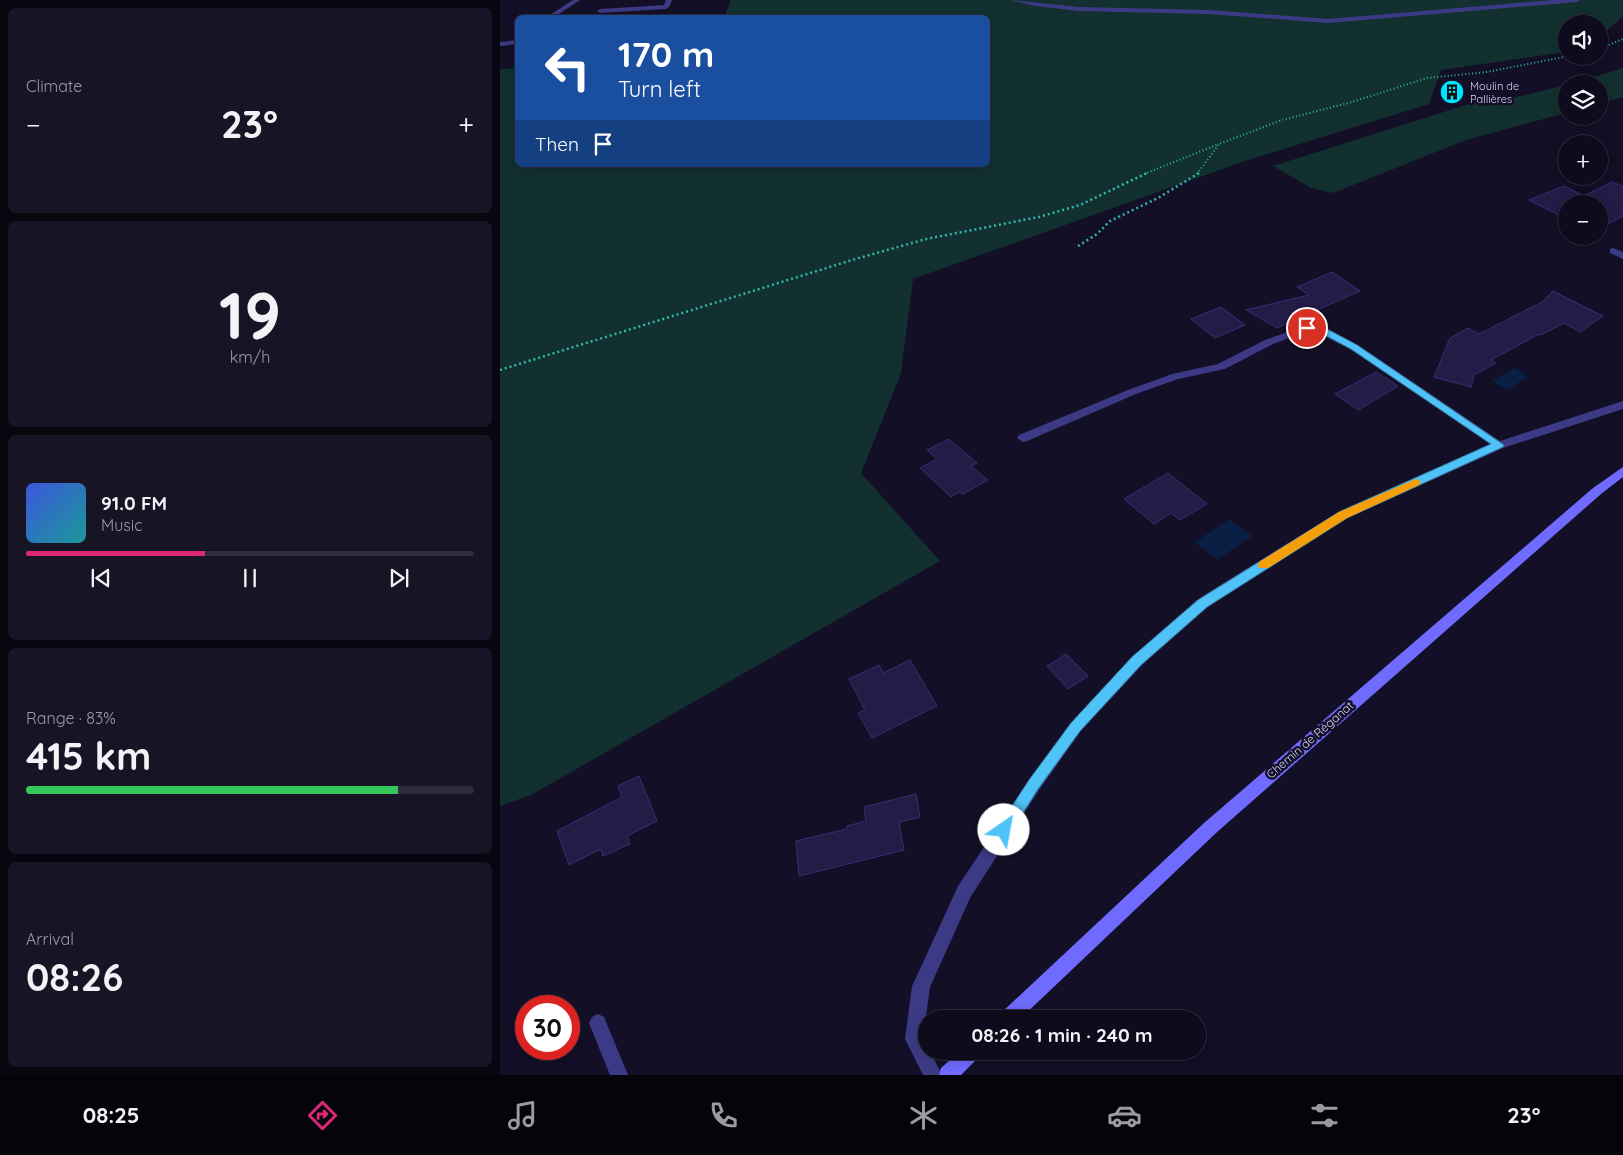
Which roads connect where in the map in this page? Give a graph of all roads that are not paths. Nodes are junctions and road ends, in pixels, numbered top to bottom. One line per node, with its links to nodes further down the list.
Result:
1 (578, 0): 6 (lane)
2 (669, 0): 5 (lane)
3 (1013, 0): 4 (street)
4 (1577, 0)
5 (600, 11)
6 (553, 15)
7 (515, 42): 8 (lane)
8 (500, 44)
9 (1613, 251): 10 (street)
10 (1623, 256)
11 (1623, 405): 13 (street)
12 (1022, 438): 13 (street)
13 (1499, 445): 19 (street)
14 (1623, 472): 15 (street, Chemin de Réganat)
15 (1017, 1010)
16 (598, 1023): 18 (street)
17 (964, 1060): 20 (street)
18 (619, 1075)
19 (933, 1075)
20 (948, 1075)

